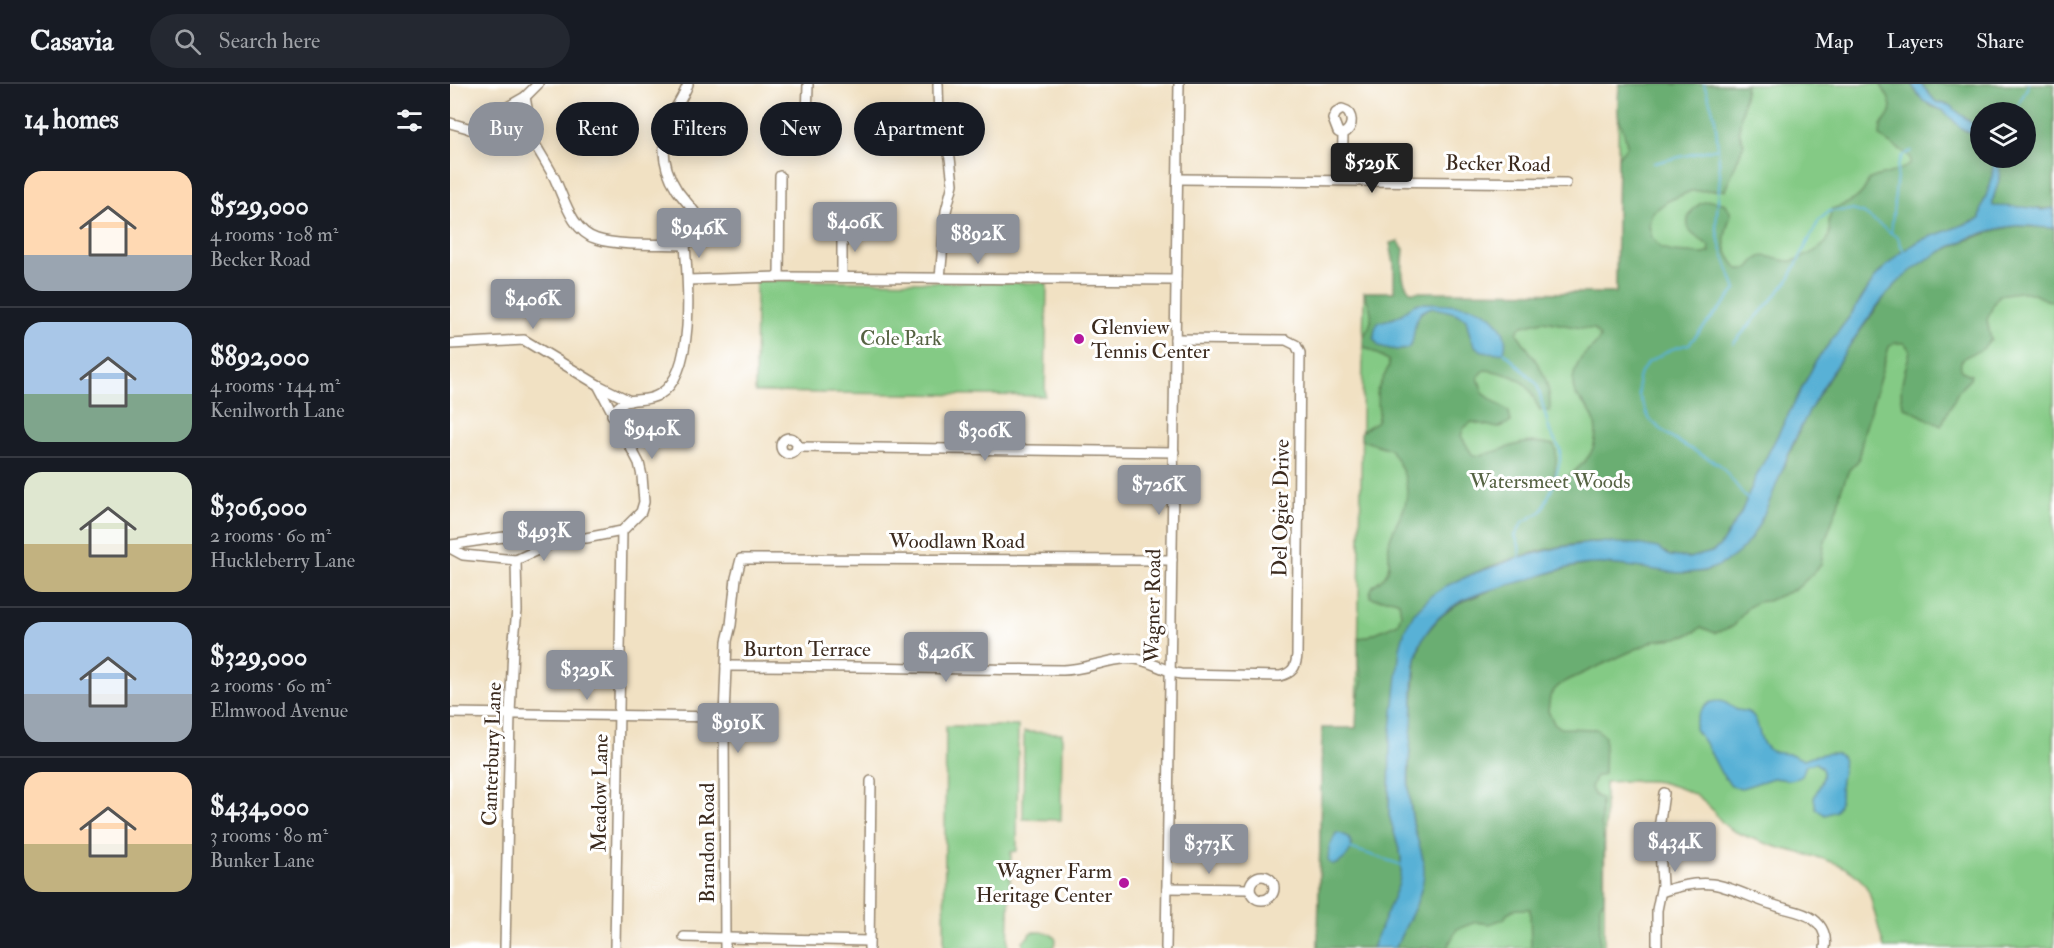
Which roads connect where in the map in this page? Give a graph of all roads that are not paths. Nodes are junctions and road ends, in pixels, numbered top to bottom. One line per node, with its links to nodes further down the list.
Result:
1 (538, 84): 6 (street)
2 (688, 84): 19 (street)
3 (808, 84): 9 (street)
4 (938, 84): 22 (street)
5 (1179, 84): 15 (street, Wagner Road)
6 (525, 97): 7 (street); 8 (street)
7 (516, 102)
8 (526, 102)
9 (808, 102)
10 (450, 123): 11 (street)
11 (468, 129)
12 (1343, 134): 16 (street)
13 (542, 156): 19 (street)
14 (780, 176): 20 (street)
15 (1178, 179): 16 (street, Becker Road); 24 (street, Wagner Road)
16 (1342, 180): 17 (street, Becker Road)
17 (1566, 183)
18 (842, 228): 21 (street)
19 (685, 245): 23 (street)
20 (779, 277): 21 (street); 23 (street)
21 (842, 278): 22 (street)
22 (940, 278): 24 (street)
23 (687, 280): 28 (street)
24 (1176, 280): 25 (street, Wagner Road)
25 (1175, 339): 31 (street, Wagner Road); 39 (street, Del Ogier Drive)
26 (450, 344): 27 (street)
27 (598, 385): 28 (street); 29 (street)
28 (630, 401): 29 (street)
29 (612, 416): 32 (street)
30 (797, 447): 31 (street)
31 (1174, 452): 37 (street, Wagner Road)
32 (622, 531): 33 (street); 42 (street, Meadow Lane)
33 (561, 539): 34 (street); 36 (street)
34 (450, 547): 36 (street)
35 (741, 559): 37 (street, Woodlawn Road); 38 (street, Brandon Road)
36 (516, 560): 41 (street, Canterbury Lane)
37 (1172, 560): 39 (street, Wagner Road)
38 (726, 666): 39 (street, Burton Terrace); 43 (street, Brandon Road)
39 (1170, 673): 46 (street, Wagner Road)
40 (450, 713): 41 (street)
41 (510, 714): 42 (street); 52 (street, Canterbury Lane)
42 (619, 715): 43 (street); 53 (street, Meadow Lane)
43 (724, 717): 50 (street, Brandon Road)
44 (871, 781): 51 (street)
45 (1664, 794): 48 (street)
46 (1167, 888): 47 (street); 55 (street, Wagner Road)
47 (1250, 889)
48 (1661, 892): 56 (street); 57 (street)
49 (684, 937): 50 (street)
50 (726, 938): 51 (street); 54 (street, Brandon Road)
51 (869, 945)
52 (504, 948)
53 (615, 948)
54 (725, 948)
55 (1166, 948)
56 (1657, 948)
57 (1825, 948)

